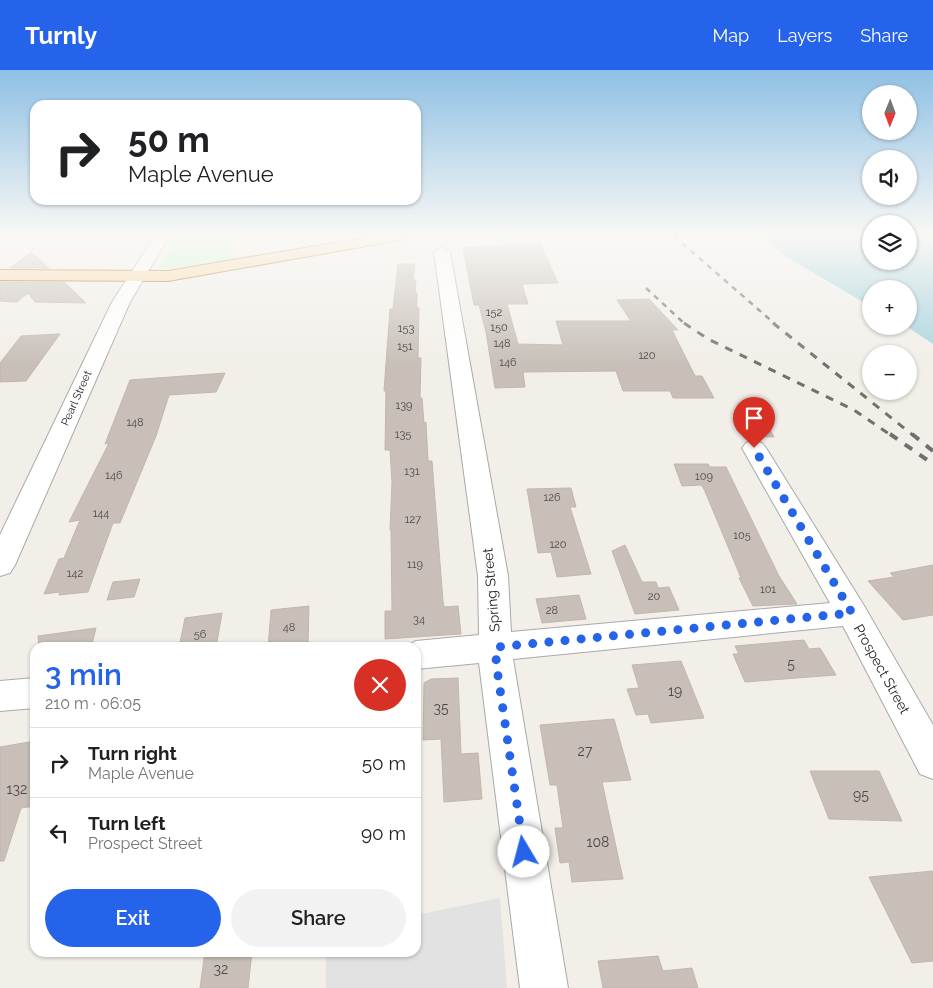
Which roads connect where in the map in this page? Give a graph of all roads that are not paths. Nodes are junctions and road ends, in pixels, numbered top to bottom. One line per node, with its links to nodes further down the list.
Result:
1 (134, 279): 4 (street, Pearl Street)
2 (446, 279): 6 (street, Spring Street)
3 (754, 448): 5 (street, Prospect Street)
4 (0, 565)
5 (852, 613): 6 (street); 10 (street, Prospect Street)
6 (497, 647): 7 (street); 11 (street, Spring Street)
7 (421, 655)
8 (30, 693): 9 (street)
9 (0, 696)
10 (933, 761)
11 (544, 988)

